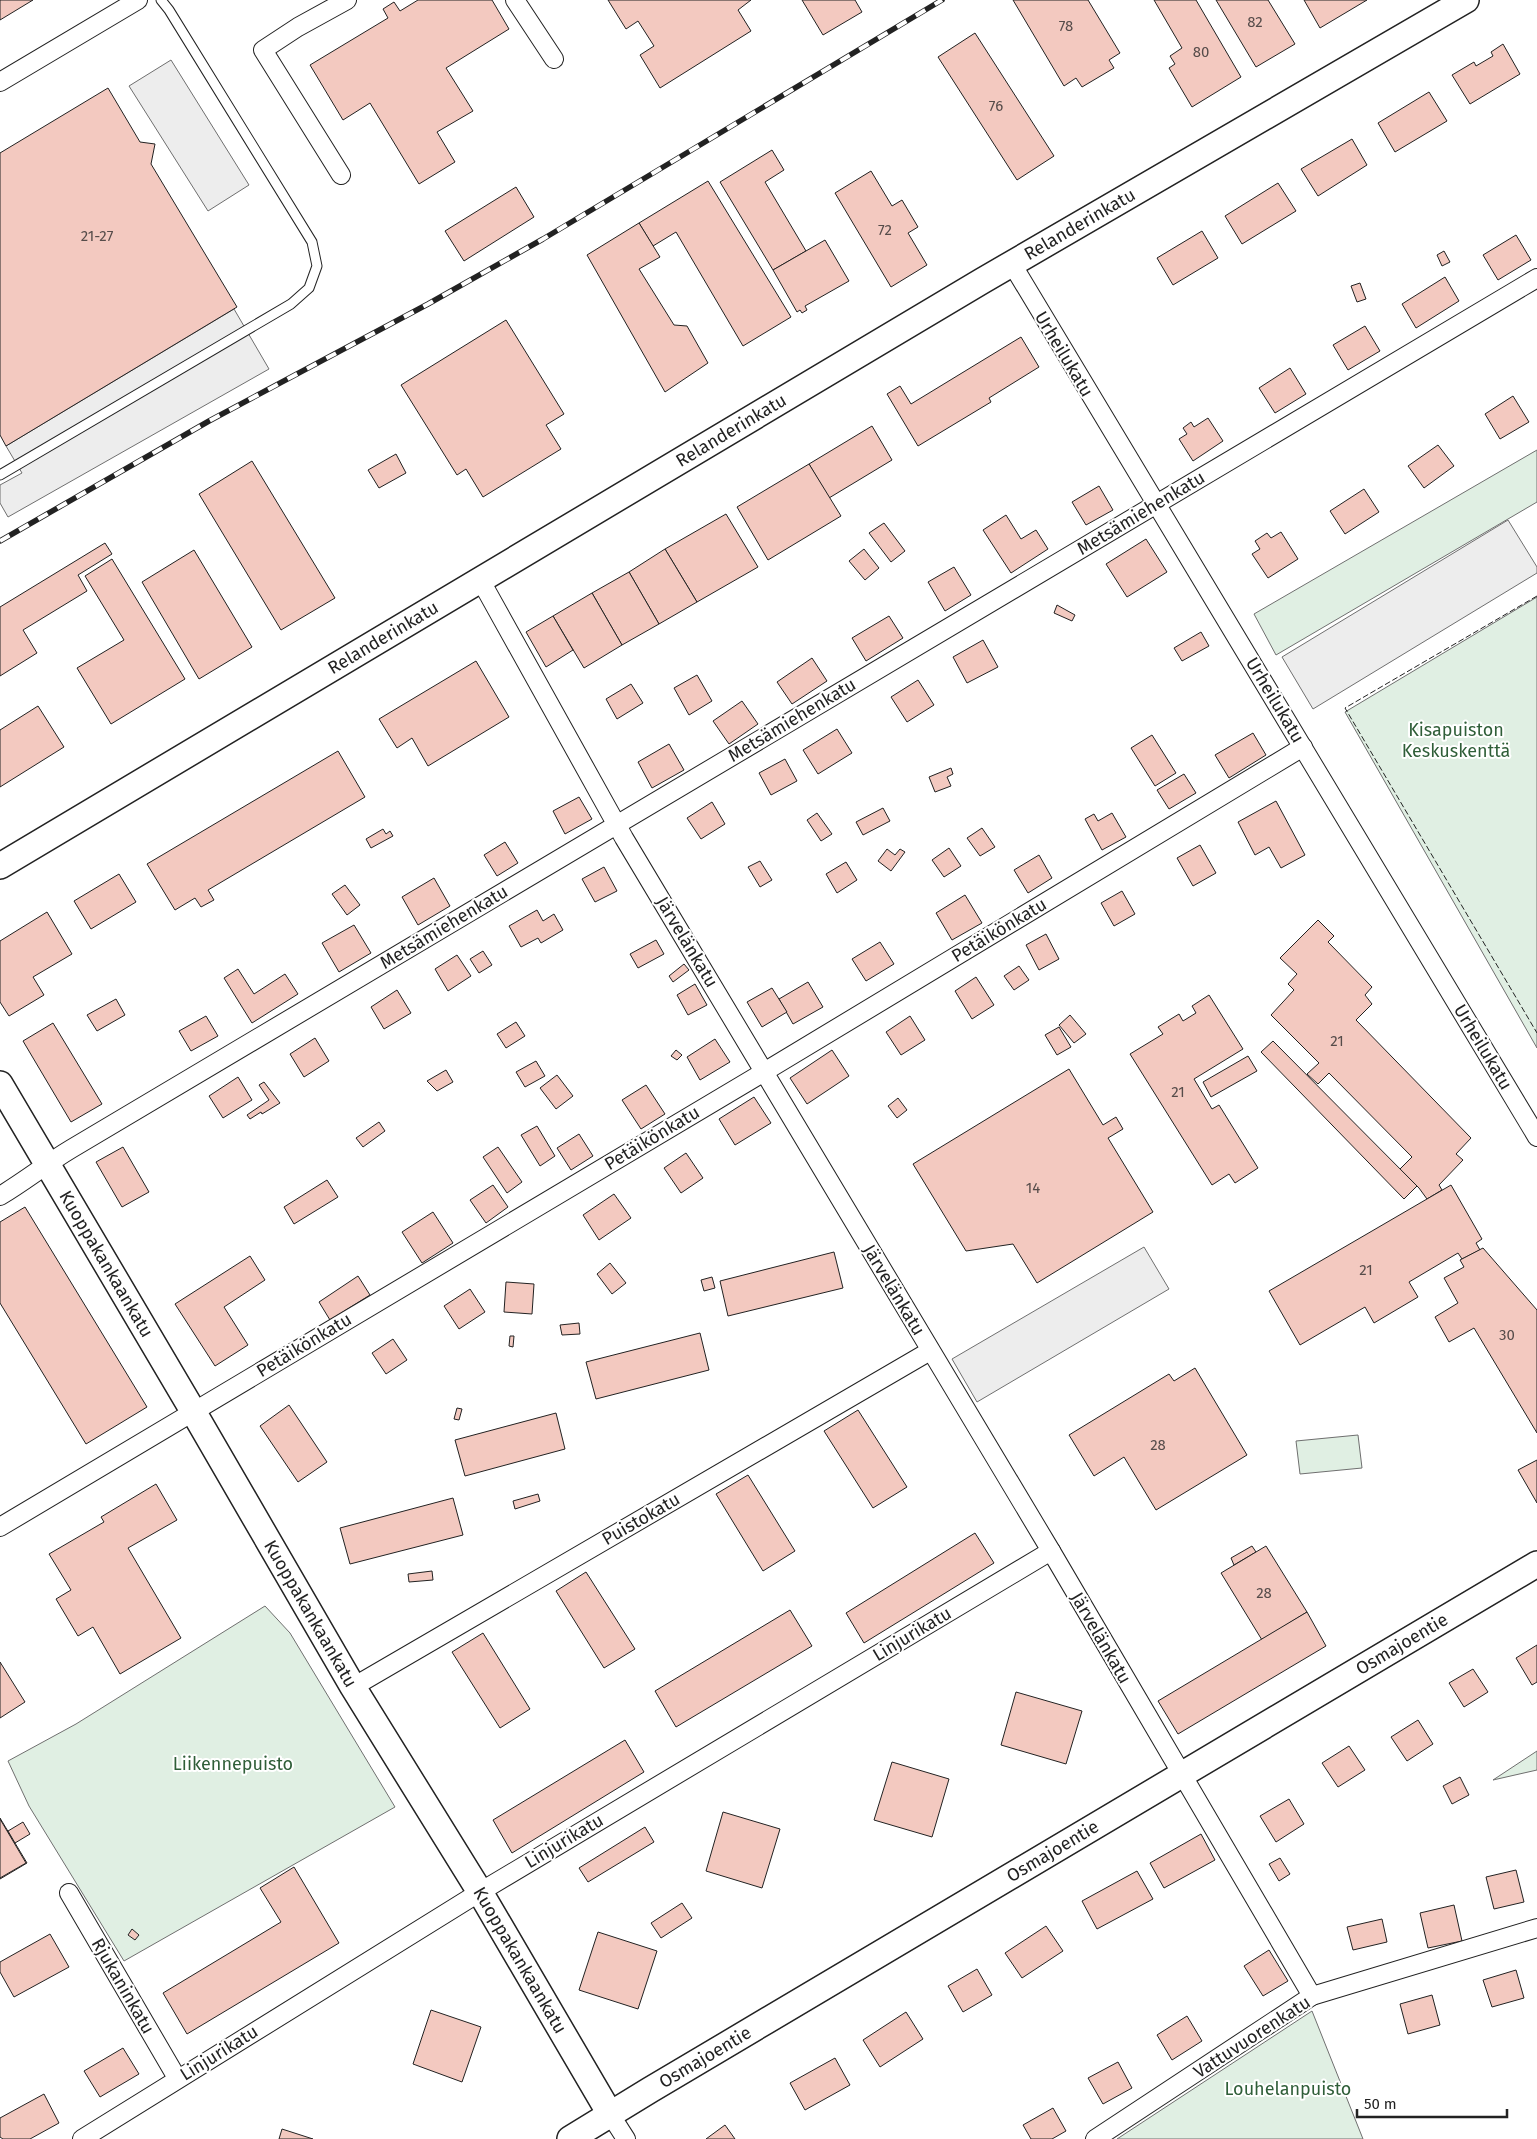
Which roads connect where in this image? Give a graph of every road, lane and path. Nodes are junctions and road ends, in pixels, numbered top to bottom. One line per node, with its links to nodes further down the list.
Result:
1 (138, 0): 7 (street)
2 (161, 0): 11 (lane)
3 (347, 0): 8 (street)
4 (515, 0): 6 (street)
5 (1466, 0): 9 (main road, Relanderinkatu)
6 (554, 59)
7 (0, 82)
8 (341, 175)
9 (1012, 264): 12 (street, Urheilukatu); 13 (main road, Relanderinkatu)
10 (1537, 278): 12 (street, Metsämiehenkatu)
11 (0, 475)
12 (1156, 504): 14 (street, Urheilukatu); 15 (street, Metsämiehenkatu)
13 (481, 581): 15 (street, Järvelänkatu); 16 (main road, Relanderinkatu)
14 (1303, 747): 17 (street, Petäikönkatu); 19 (street, Urheilukatu)
15 (617, 824): 17 (street, Järvelänkatu); 20 (street, Metsämiehenkatu)
16 (0, 866)
17 (764, 1072): 22 (street, Järvelänkatu); 23 (street, Petäikönkatu)
18 (0, 1084): 20 (main road, Kuoppakankaankatu)
19 (1537, 1137)
20 (48, 1163): 21 (street, Metsämiehenkatu); 23 (main road, Kuoppakankaankatu)
21 (0, 1196)
22 (930, 1351): 25 (street, Järvelänkatu); 27 (street, Puistokatu)
23 (193, 1411): 24 (street, Petäikönkatu); 27 (main road, Kuoppakankaankatu)
24 (0, 1527)
25 (1051, 1551): 28 (street, Järvelänkatu); 29 (street, Linjurikatu)
26 (1537, 1564): 28 (main road, Osmajoentie)
27 (353, 1687): 29 (main road, Kuoppakankaankatu)
28 (1181, 1775): 32 (street, Järvelänkatu); 34 (main road, Osmajoentie)
29 (480, 1892): 33 (street, Linjurikatu); 34 (main road, Kuoppakankaankatu)
30 (69, 1893): 33 (street, Rjukaninkatu)
31 (1537, 1928): 32 (street, Vattuvuorenkatu)
32 (1312, 1996): 38 (street, Vattuvuorenkatu)
33 (177, 2078): 35 (street, Linjurikatu)
34 (610, 2114): 36 (main road, Osmajoentie); 37 (street, Kuoppakankaankatu)
35 (82, 2139)
36 (570, 2139)
37 (626, 2139)
38 (1095, 2139)

